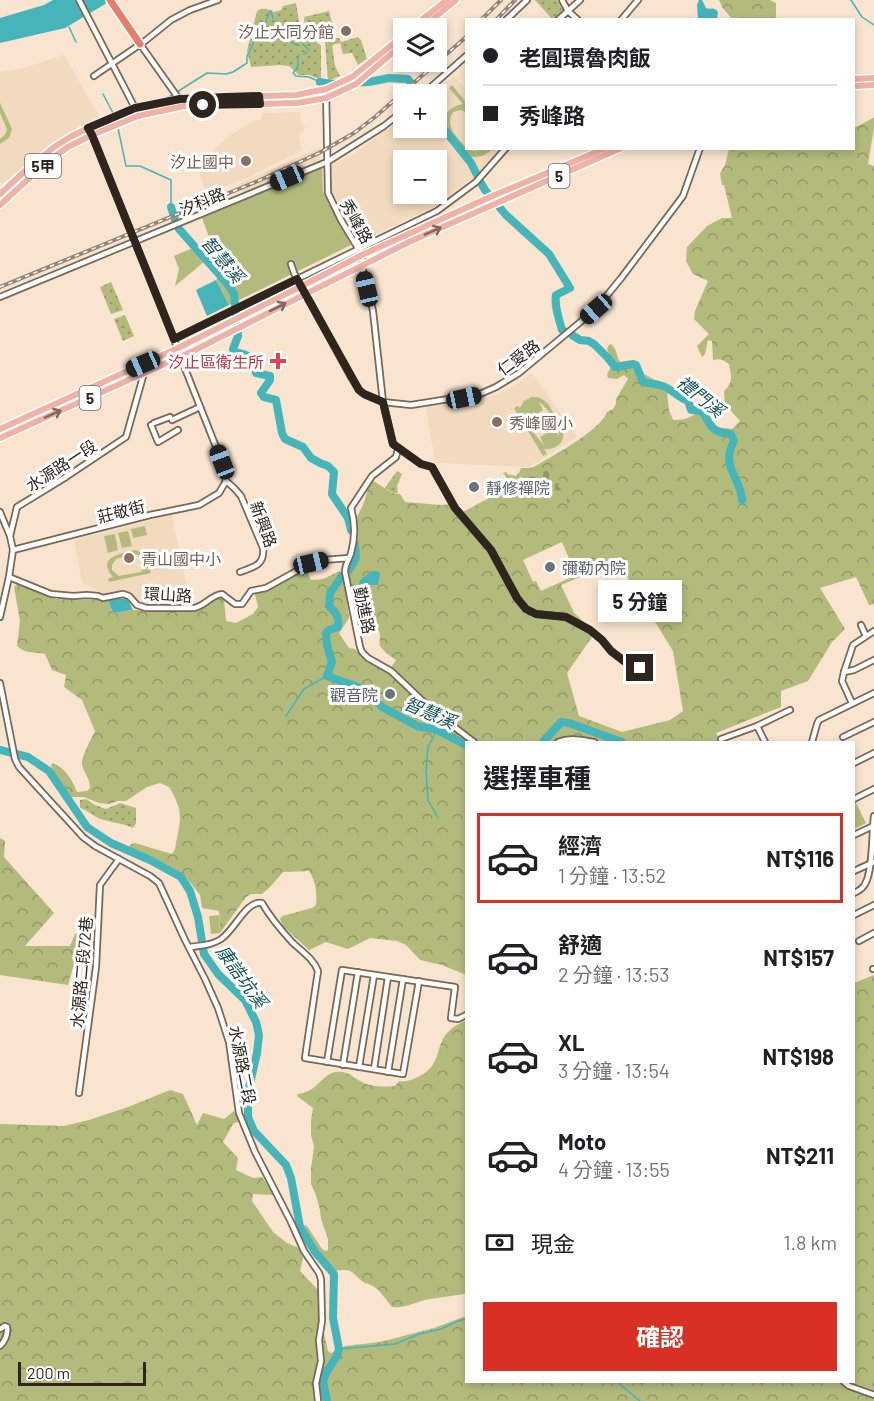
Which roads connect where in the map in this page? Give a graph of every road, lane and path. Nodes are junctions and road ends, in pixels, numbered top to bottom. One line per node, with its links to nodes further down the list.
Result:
1 (79, 0): 21 (street)
2 (111, 0): 17 (highway)
3 (218, 0): 17 (street)
4 (447, 0): 11 (main road)
5 (456, 0): 12 (main road)
6 (526, 0): 13 (street)
7 (562, 0): 10 (street)
8 (580, 0): 10 (street)
9 (638, 0): 16 (street)
10 (568, 11): 14 (street); 15 (street)
11 (424, 18)
12 (434, 18)
13 (508, 18)
14 (560, 18)
15 (576, 18)
16 (623, 18)
17 (140, 44): 21 (street); 31 (street)
18 (393, 44): 23 (main road, 5甲)
19 (393, 53): 26 (main road, 5甲)
20 (465, 57): 27 (street)
21 (112, 64): 22 (street); 35 (street)
22 (94, 75)
23 (352, 77): 26 (main road); 30 (main road, 5甲)
24 (874, 78): 25 (main road)
25 (855, 79)
26 (356, 84): 32 (main road, 5甲)
27 (434, 84)
28 (874, 85): 29 (main road)
29 (855, 86)
30 (326, 89): 32 (street, 秀峰路); 33 (main road, 5甲)
31 (177, 95): 33 (main road, 5甲); 34 (street); 35 (main road, 5甲)
32 (326, 98): 33 (main road, 5甲); 44 (street, 秀峰路)
33 (259, 100): 34 (main road, 5甲)
34 (184, 106): 36 (main road, 5甲)
35 (133, 108): 36 (street); 38 (main road, 5甲)
36 (138, 116): 38 (main road, 5甲)
37 (393, 119): 44 (street, 汐科路)
38 (101, 127): 39 (main road, 5甲)
39 (90, 131): 45 (main road, 5甲); 46 (main road, 5甲); 47 (street, 新興路)
40 (504, 150): 48 (street)
41 (601, 150): 48 (main road, 5)
42 (617, 150): 50 (main road, 5, one-way to 42)
43 (699, 150): 58 (street, 仁愛路)
44 (327, 162): 47 (street, 汐科路); 48 (street, 秀峰路)
45 (0, 194)
46 (0, 205)
47 (135, 242): 53 (street, 汐科路); 54 (street, 新興路)
48 (360, 252): 50 (street, 秀峰路); 51 (street); 52 (main road, 5)
49 (291, 264): 51 (street, 仁愛路)
50 (362, 266): 52 (main road, 5); 58 (street, 秀峰路)
51 (297, 279): 52 (street, 仁愛路); 54 (street)
52 (304, 290): 55 (main road, 5); 56 (main road, 5, one-way to 52); 58 (street, 仁愛路)
53 (0, 297)
54 (174, 339): 55 (street, 新興路)
55 (178, 348): 56 (street, 新興路); 60 (main road, 5)
56 (180, 356): 57 (main road, 5); 59 (street, 新興路)
57 (144, 374): 62 (main road, 5, one-way to 57); 66 (street, 水源路一段)
58 (383, 402): 63 (street, 秀峰路)
59 (200, 407): 61 (street); 64 (street, 新興路)
60 (0, 429)
61 (178, 430)
62 (0, 438)
63 (398, 449): 68 (street, 勤進路); 76 (street)
64 (226, 481): 67 (street, 莊敬街); 69 (street, 新興路)
65 (0, 512): 66 (street)
66 (10, 536): 67 (street, 水源路一段)
67 (13, 550): 70 (street, 水源路一段)
68 (349, 558): 70 (street, 環山路); 86 (street, 勤進路)
69 (240, 572)
70 (9, 577): 71 (street, 水源路一段)
71 (0, 617)
72 (861, 625): 74 (street)
73 (874, 631): 74 (street)
74 (866, 636): 77 (street)
75 (874, 660): 77 (street)
76 (640, 668)
77 (844, 672): 80 (street)
78 (0, 687): 98 (street, 水源路二段)
79 (874, 693): 80 (street)
80 (852, 703): 90 (street)
81 (790, 710): 83 (street)
82 (874, 722): 84 (street)
83 (757, 726): 85 (street); 89 (street)
84 (843, 737)
85 (721, 739)
86 (473, 741)
87 (562, 741): 88 (street)
88 (589, 741)
89 (764, 741)
90 (812, 741)
91 (874, 753): 92 (street)
92 (855, 762)
93 (874, 789): 94 (street)
94 (855, 798)
95 (874, 816): 96 (street)
96 (874, 826): 97 (street); 99 (street)
97 (855, 836)
98 (119, 860): 106 (street, 水源路二段); 118 (street, 水源路二段72巷)
99 (872, 863): 100 (street); 101 (street)
100 (855, 872)
101 (855, 892)
102 (874, 905): 103 (street)
103 (855, 914)
104 (874, 933): 105 (street)
105 (860, 941)
106 (191, 947): 113 (street); 123 (street, 水源路二段)
107 (358, 972): 108 (street); 113 (street); 114 (street)
108 (374, 975): 109 (street); 115 (street)
109 (388, 977): 110 (street); 116 (street)
110 (403, 979): 111 (street); 117 (street)
111 (419, 981): 112 (street); 117 (street)
112 (465, 1016)
113 (327, 1062): 114 (street)
114 (343, 1065): 115 (street)
115 (358, 1067): 116 (street)
116 (374, 1070): 117 (street)
117 (388, 1072)
118 (79, 1093)
119 (0, 1329): 120 (street)
120 (0, 1346)
121 (845, 1383): 122 (street)
122 (874, 1395)
123 (318, 1401)

